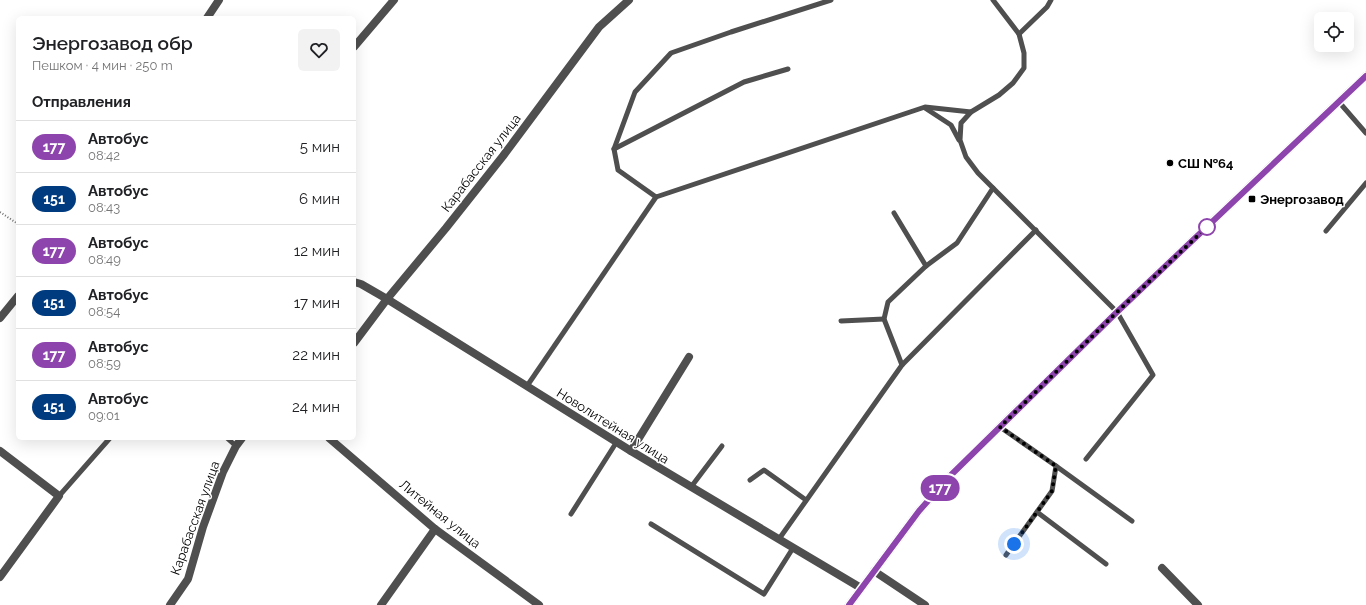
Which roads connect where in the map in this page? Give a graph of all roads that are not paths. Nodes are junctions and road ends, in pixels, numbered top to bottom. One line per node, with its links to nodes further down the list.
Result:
1 (219, 0): 7 (street)
2 (394, 0): 9 (street)
3 (629, 0): 27 (street, Карабасская улица)
4 (831, 0): 17 (lane)
5 (993, 0): 8 (lane)
6 (1051, 0): 8 (lane)
7 (208, 16)
8 (1019, 34): 14 (lane)
9 (356, 45)
10 (788, 69): 17 (lane)
11 (1366, 76): 12 (street)
12 (1339, 102): 15 (lane); 28 (street)
13 (925, 107): 14 (lane); 16 (lane); 20 (lane)
14 (971, 112): 16 (lane)
15 (1366, 133)
16 (960, 140): 19 (lane)
17 (614, 149): 20 (lane)
18 (1366, 184): 23 (lane)
19 (993, 188): 22 (lane); 24 (lane)
20 (656, 197): 35 (lane)
21 (894, 213): 24 (lane)
22 (1036, 230): 28 (lane); 34 (lane)
23 (1326, 231)
24 (926, 266): 30 (lane)
25 (356, 283): 27 (street, Новолитейная улица)
26 (16, 298): 29 (street)
27 (388, 299): 32 (street, Карабасская улица); 35 (street, Новолитейная улица)
28 (1117, 312): 36 (street); 46 (lane)
29 (0, 318)
30 (884, 319): 31 (lane); 34 (lane)
31 (841, 321)
32 (356, 340)
33 (689, 357): 45 (street)
34 (902, 365): 51 (lane)
35 (527, 386): 41 (street, Новолитейная улица)
36 (1000, 427): 47 (lane); 62 (street)
37 (108, 440): 50 (lane)
38 (229, 440): 42 (lane)
39 (240, 440): 42 (street, Карабасская улица)
40 (331, 440): 56 (street, Литейная улица)
41 (616, 443): 45 (street, Новолитейная улица); 53 (lane)
42 (236, 446): 65 (street, Карабасская улица)
43 (722, 446): 49 (lane)
44 (0, 451): 50 (street)
45 (630, 451): 49 (street, Новолитейная улица)
46 (1086, 460)
47 (1056, 466): 52 (lane); 54 (lane)
48 (750, 480): 51 (lane)
49 (691, 487): 57 (street, Новолитейная улица)
50 (59, 496): 63 (street)
51 (806, 500): 57 (lane)
52 (1037, 512): 59 (lane); 60 (lane)
53 (571, 514)
54 (1132, 521)
55 (651, 524): 58 (lane)
56 (435, 529): 66 (street); 67 (street, Литейная улица)
57 (779, 539): 58 (street, Новолитейная улица)
58 (793, 548): 64 (street, Новолитейная улица)
59 (1006, 555)
60 (1106, 564)
61 (1162, 568): 70 (street)
62 (874, 571): 64 (street); 69 (street)
63 (0, 577)
64 (861, 588): 68 (street)
65 (170, 605)
66 (381, 605)
67 (539, 605)
68 (849, 605)
69 (925, 605)
70 (1198, 605)

